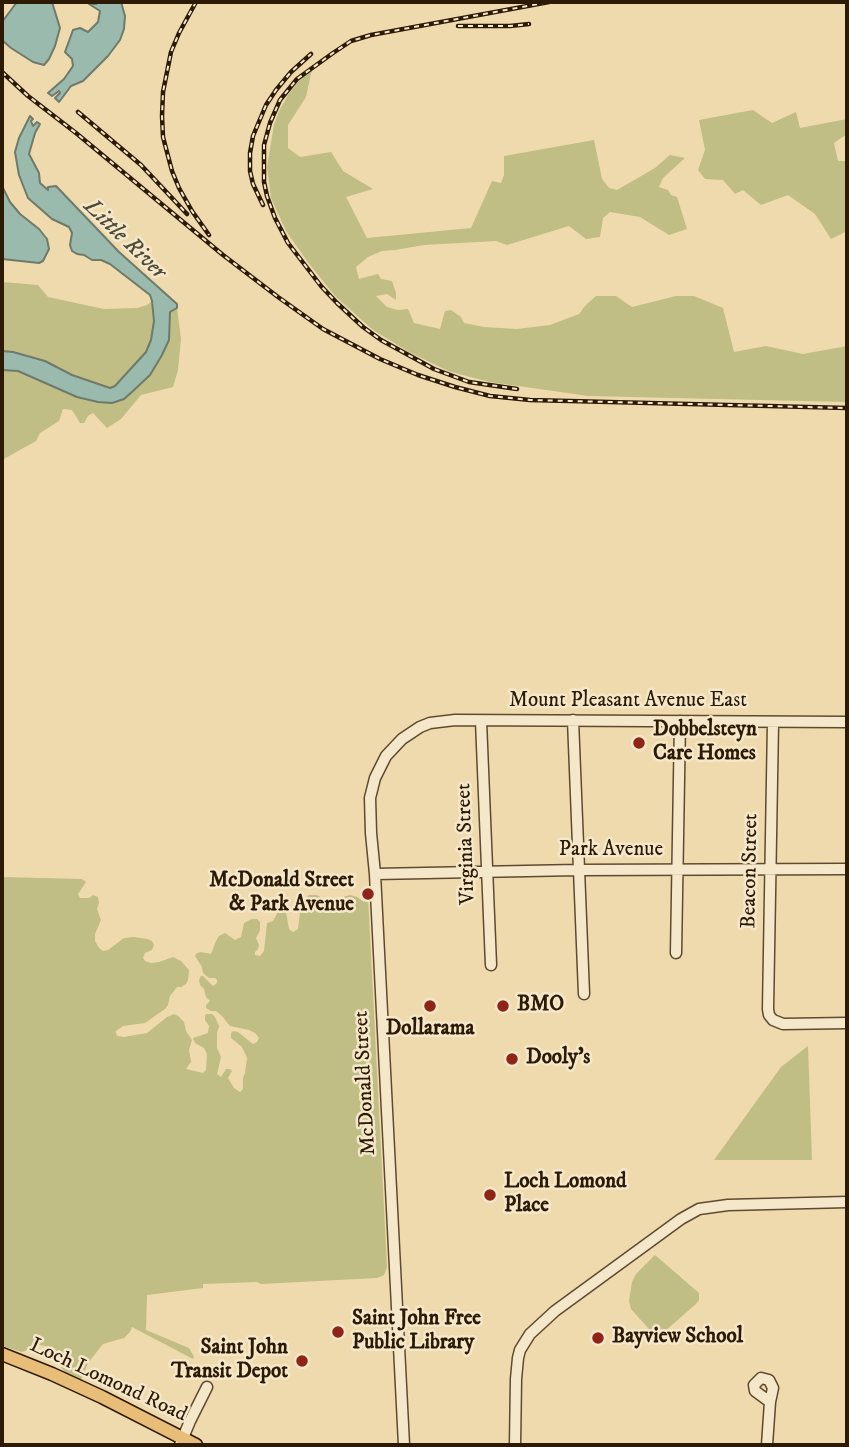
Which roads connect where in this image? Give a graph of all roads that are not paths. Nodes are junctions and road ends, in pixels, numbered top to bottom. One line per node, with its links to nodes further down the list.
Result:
1 (573, 720): 2 (street, Mount Pleasant Avenue East); 3 (street, Mount Pleasant Avenue East); 8 (street)
2 (481, 721): 6 (street, Mount Pleasant Avenue East); 11 (street, Virginia Street)
3 (680, 721): 4 (street, Mount Pleasant Avenue East); 9 (street)
4 (772, 722): 5 (street, Mount Pleasant Avenue East); 10 (street, Beacon Street)
5 (847, 722)
6 (411, 733): 12 (street, McDonald Street)
7 (847, 869): 10 (street, Park Avenue)
8 (578, 870): 9 (street, Park Avenue); 11 (street, Park Avenue); 15 (street)
9 (678, 870): 10 (street, Park Avenue); 13 (street)
10 (770, 870): 16 (street, Beacon Street)
11 (487, 871): 12 (street, Park Avenue); 14 (street, Virginia Street)
12 (374, 874): 23 (street, McDonald Street)
13 (676, 953)
14 (491, 965)
15 (584, 994)
16 (847, 1023)
17 (847, 1202): 24 (street)
18 (2, 1354): 21 (main road, Loch Lomond Road)
19 (207, 1387): 21 (street)
20 (770, 1402): 25 (street)
21 (181, 1442): 22 (main road, Loch Lomond Road)
22 (196, 1445)
23 (404, 1445)
24 (515, 1445)
25 (767, 1445)

